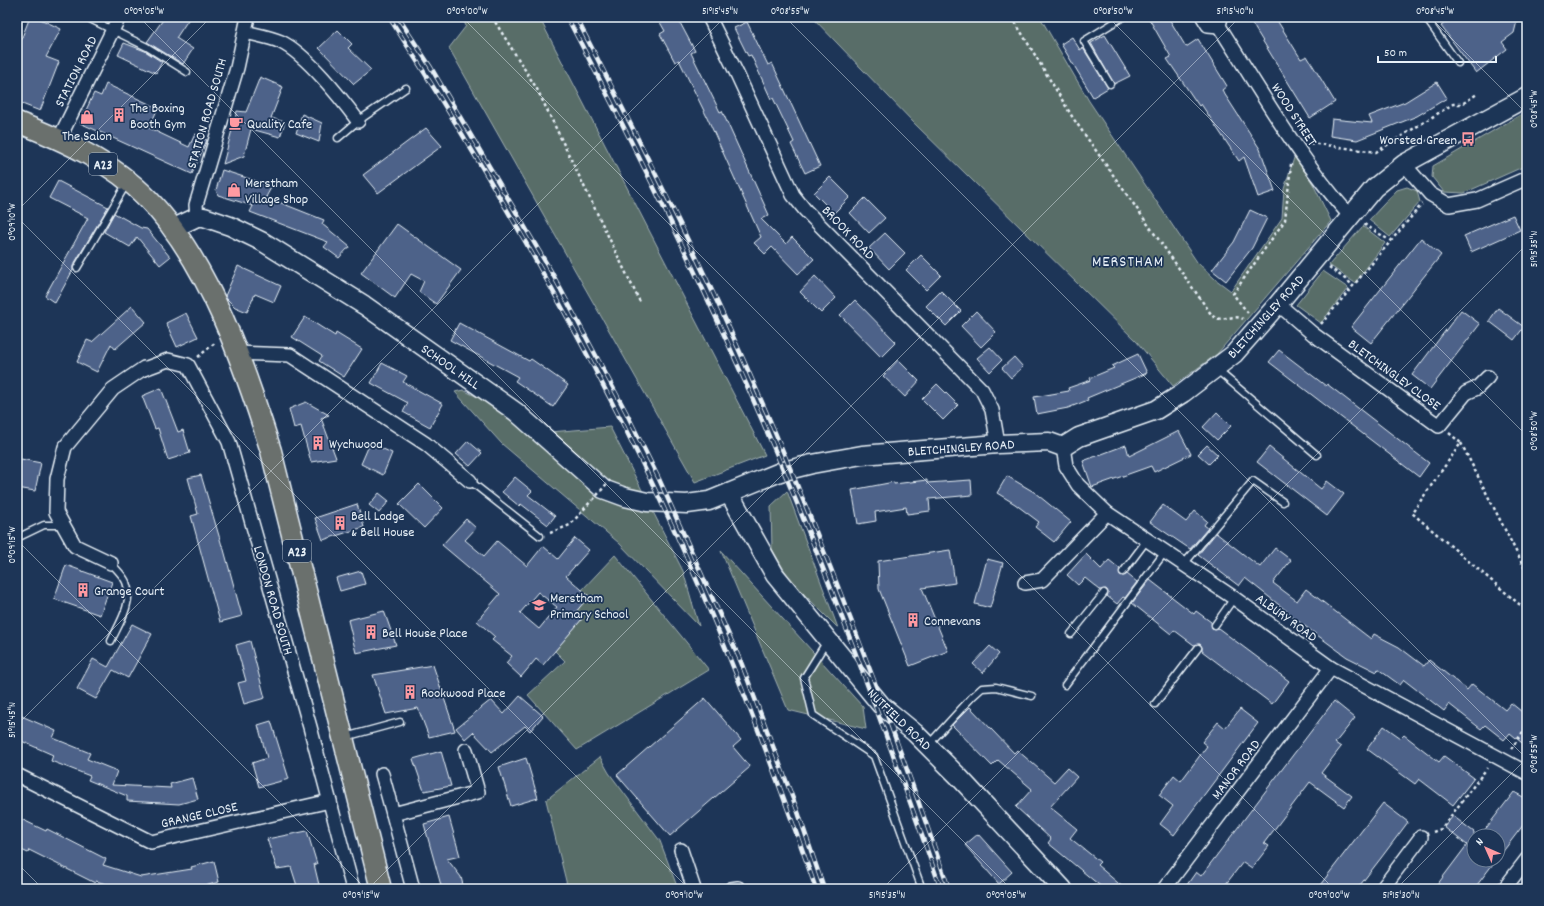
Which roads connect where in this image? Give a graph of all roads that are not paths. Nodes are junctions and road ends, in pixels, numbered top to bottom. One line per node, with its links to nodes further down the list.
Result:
1 (86, 17): 9 (lane)
2 (119, 17): 9 (street, STATION ROAD)
3 (248, 17): 10 (street, STATION ROAD SOUTH)
4 (708, 17): 31 (street, BROOK ROAD)
5 (1122, 17): 13 (lane)
6 (1203, 17): 8 (street, WOOD STREET)
7 (1425, 17): 11 (lane)
8 (1220, 22): 23 (street, WOOD STREET)
9 (112, 31): 12 (lane); 19 (street, STATION ROAD)
10 (245, 32): 16 (street); 24 (street, STATION ROAD SOUTH)
11 (1458, 63)
12 (187, 72)
13 (1110, 84)
14 (406, 88): 16 (lane)
15 (1527, 97): 20 (street, BLETCHINGLEY ROAD)
16 (358, 121): 18 (lane)
17 (17, 122): 19 (main road, A23)
18 (338, 138)
19 (59, 139): 22 (main road, A23)
20 (1404, 164): 21 (street); 23 (street, BLETCHINGLEY ROAD)
21 (1527, 178)
22 (128, 181): 25 (main road, A23); 26 (lane)
23 (1350, 216): 27 (street, BLETCHINGLEY ROAD)
24 (197, 217): 25 (street); 35 (street, SCHOOL HILL)
25 (172, 229): 28 (main road, A23)
26 (77, 268)
27 (1278, 304): 29 (street, BLETCHINGLEY ROAD); 30 (street, BLETCHINGLEY CLOSE)
28 (238, 353): 34 (street); 59 (main road, A23)
29 (1215, 369): 32 (street, BLETCHINGLEY ROAD); 33 (lane)
30 (1488, 377)
31 (998, 444): 32 (street, BLETCHINGLEY ROAD); 35 (street, BLETCHINGLEY ROAD)
32 (1063, 447): 37 (street, ALBURY ROAD)
33 (1317, 455)
34 (470, 480): 39 (lane)
35 (729, 493): 51 (street, NUTFIELD ROAD)
36 (1283, 502): 44 (lane)
37 (1107, 513): 41 (street, ALBURY ROAD); 46 (street)
38 (63, 526): 40 (lane); 43 (street); 65 (street, LONDON ROAD SOUTH)
39 (540, 536)
40 (17, 538)
41 (1147, 540): 42 (street, ALBURY ROAD); 45 (lane)
42 (1164, 552): 44 (street, ALBURY ROAD); 55 (lane)
43 (111, 563): 52 (lane)
44 (1183, 565): 48 (street, ALBURY ROAD)
45 (1123, 572)
46 (1025, 583)
47 (1104, 593): 50 (lane)
48 (1234, 598): 49 (lane); 54 (street, ALBURY ROAD)
49 (1215, 625)
50 (1071, 634)
51 (827, 640): 60 (street, NUTFIELD ROAD); 74 (lane)
52 (111, 641)
53 (1198, 648): 57 (lane)
54 (1331, 668): 62 (street, ALBURY ROAD); 76 (street, MANOR ROAD)
55 (1064, 685)
56 (1032, 696): 60 (lane)
57 (1155, 704)
58 (400, 722): 59 (lane)
59 (341, 738): 71 (main road, A23)
60 (928, 745): 75 (street, NUTFIELD ROAD)
61 (466, 750): 66 (street)
62 (1527, 773)
63 (382, 774): 66 (street)
64 (17, 775): 65 (street, GRANGE CLOSE)
65 (330, 801): 70 (street, LONDON ROAD SOUTH)
66 (392, 814): 72 (street)
67 (1421, 838): 77 (street)
68 (681, 850): 73 (street)
69 (1527, 859): 78 (street)
70 (353, 889)
71 (381, 889)
72 (412, 889)
73 (694, 889)
74 (922, 889)
75 (1063, 889)
76 (1164, 889)
77 (1382, 889)
78 (1504, 889)

